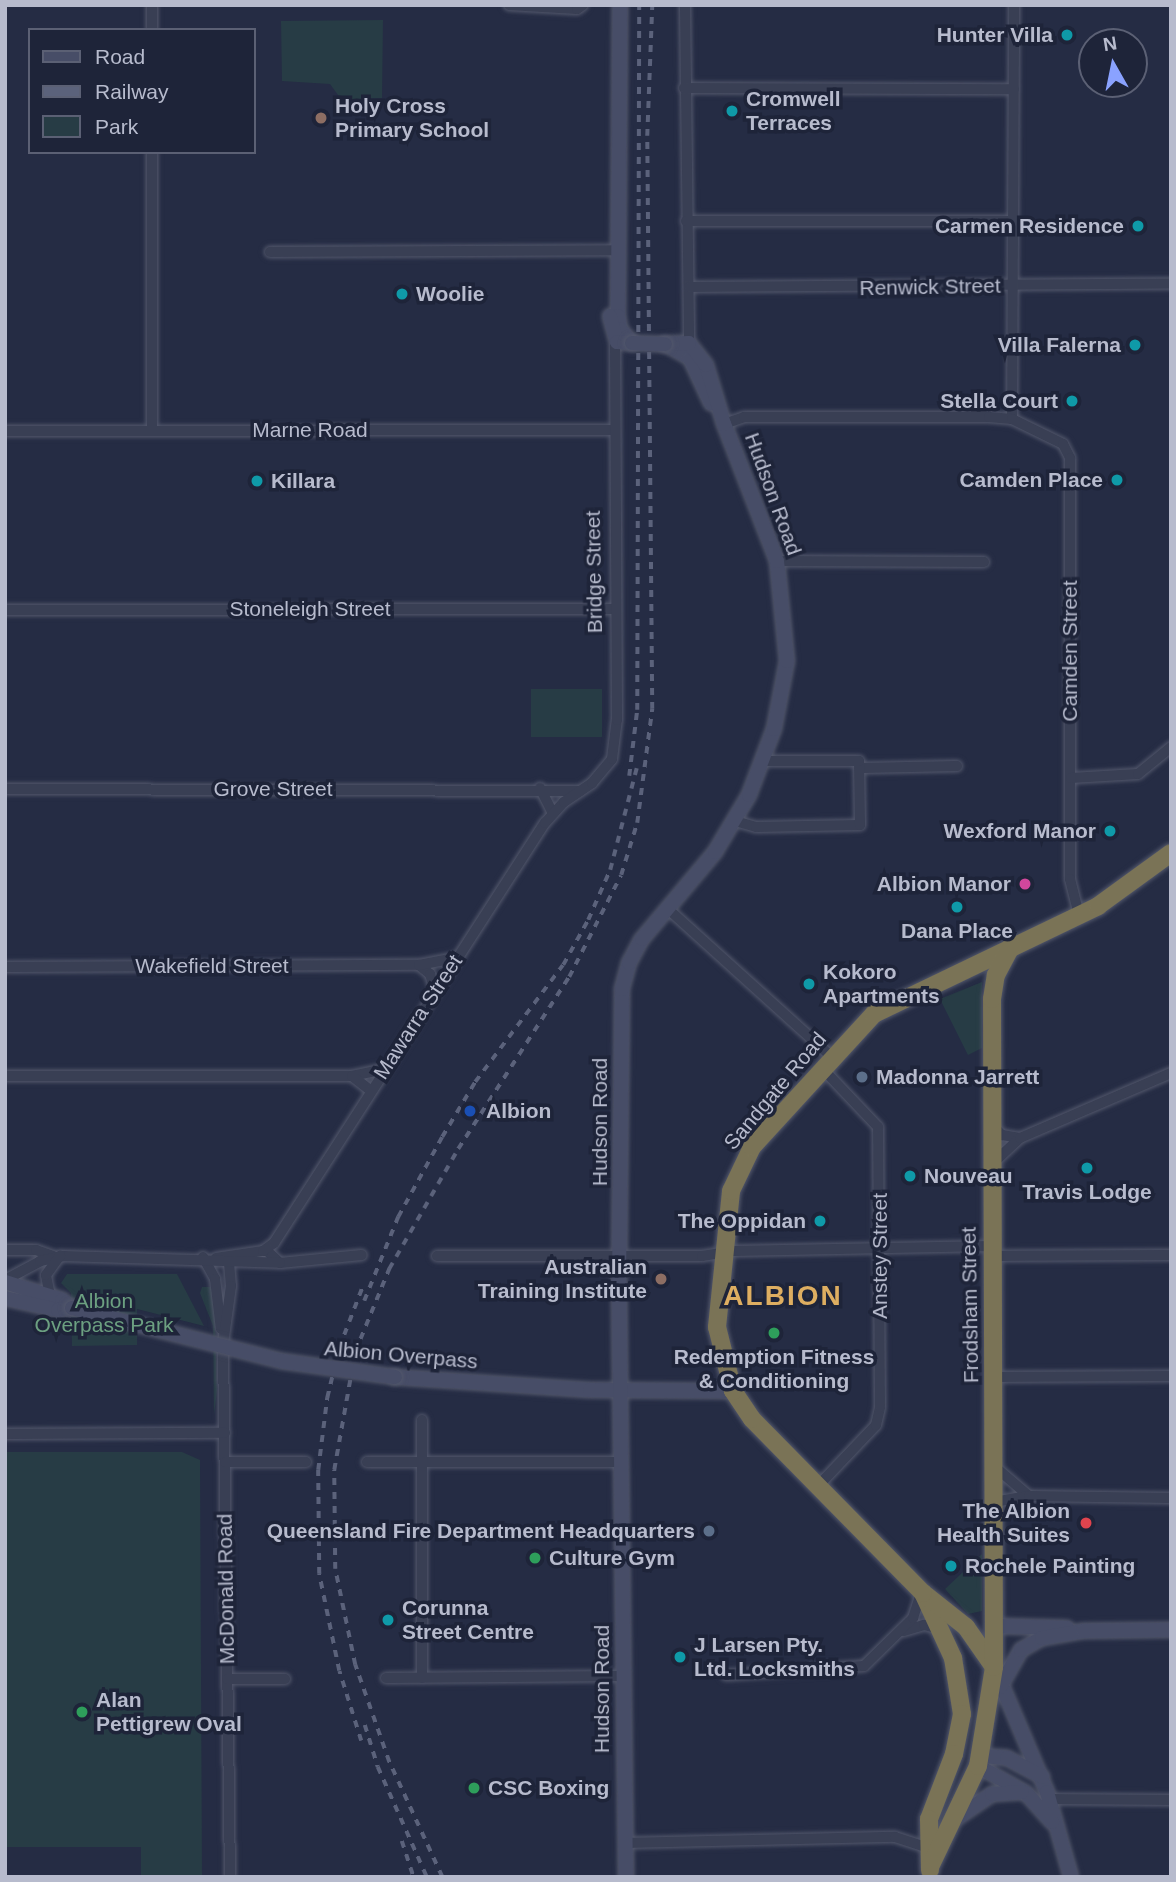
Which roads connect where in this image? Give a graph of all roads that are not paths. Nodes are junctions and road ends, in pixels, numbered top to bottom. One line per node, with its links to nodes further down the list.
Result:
1 (152, 5): 7 (street)
2 (509, 5): 3 (street)
3 (583, 5)
4 (620, 5): 14 (main road, Bridge Street)
5 (685, 5): 8 (street)
6 (1014, 5): 9 (street)
7 (152, 28)
8 (684, 88): 9 (street); 11 (street)
9 (1014, 89): 12 (street)
10 (152, 154): 23 (street)
11 (686, 221): 12 (street); 17 (street)
12 (1013, 221): 16 (street)
13 (270, 252): 14 (street)
14 (617, 258): 18 (main road, Bridge Street); 19 (main road, Bridge Street)
15 (1171, 284): 16 (street, Renwick Street)
16 (1013, 285): 17 (street, Renwick Street); 21 (street)
17 (688, 288): 20 (street)
18 (615, 339): 19 (main road); 24 (street, Bridge Street)
19 (632, 343): 20 (main road, bridge)
20 (687, 348): 22 (main road, Hudson Road)
21 (1012, 419): 22 (street); 34 (street, Camden Street)
22 (724, 424): 26 (main road, Hudson Road)
23 (152, 430): 24 (street, Marne Road); 25 (street, Marne Road)
24 (614, 430): 28 (street, Bridge Street)
25 (5, 431)
26 (777, 561): 27 (street); 31 (main road, Hudson Road)
27 (984, 562)
28 (615, 609): 29 (street, Stoneleigh Street); 37 (street, Bridge Street)
29 (5, 610)
30 (1171, 747): 34 (street)
31 (764, 761): 33 (street); 39 (main road, Hudson Road)
32 (957, 766): 33 (street)
33 (862, 768): 39 (street)
34 (1070, 778): 42 (street, Camden Street)
35 (540, 788): 36 (street, Grove Street); 37 (street, Grove Street); 38 (street)
36 (5, 789)
37 (580, 791): 38 (street, Mawarra Street)
38 (553, 813): 44 (street, Mawarra Street)
39 (735, 821): 41 (main road, Hudson Road)
40 (1171, 853): 42 (highway, Sandgate Road)
41 (667, 908): 48 (street, Anstey Street); 66 (main road, Hudson Road)
42 (1079, 915): 43 (highway, Sandgate Road)
43 (1011, 947): 48 (highway, Sandgate Road); 54 (highway, Frodsham Street)
44 (455, 958): 45 (street, Wakefield Street); 47 (street, Mawarra Street)
45 (419, 965): 46 (street, Wakefield Street); 47 (street)
46 (5, 967)
47 (435, 990): 49 (street, Mawarra Street)
48 (827, 1062): 57 (street, Anstey Street); 61 (highway, Sandgate Road)
49 (385, 1069): 52 (street); 53 (street, Mawarra Street)
50 (1171, 1073): 55 (street)
51 (5, 1076): 52 (street)
52 (352, 1076): 53 (street)
53 (371, 1091): 59 (street, Mawarra Street)
54 (992, 1125): 55 (street); 56 (highway, Frodsham Street)
55 (1020, 1138): 56 (street)
56 (991, 1164): 60 (highway, Frodsham Street)
57 (880, 1249): 60 (street); 61 (street); 89 (street, Anstey Street)
58 (5, 1250): 64 (street)
59 (266, 1250): 68 (street); 70 (street)
60 (992, 1251): 63 (street); 77 (highway, Frodsham Street)
61 (722, 1253): 66 (street); 79 (highway, Sandgate Road)
62 (362, 1255): 70 (street)
63 (1171, 1255)
64 (60, 1256): 67 (street); 71 (street); 72 (street)
65 (438, 1256): 66 (street)
66 (621, 1256): 78 (main road, Hudson Road)
67 (203, 1257): 68 (street); 75 (street, McDonald Road)
68 (216, 1258): 69 (street)
69 (229, 1263): 70 (street); 75 (street, McDonald Road)
70 (280, 1263)
71 (5, 1281): 72 (main road, Albion Overpass)
72 (50, 1296): 74 (main road, Albion Overpass)
73 (5, 1298): 74 (main road, Albion Overpass)
74 (72, 1308): 78 (main road, Albion Overpass, bridge)
75 (223, 1344): 81 (street, McDonald Road)
76 (1171, 1376): 77 (street)
77 (993, 1377): 88 (highway, Frodsham Street)
78 (621, 1390): 79 (main road, Albion Overpass); 87 (main road, Hudson Road)
79 (733, 1391): 89 (highway, Sandgate Road)
80 (422, 1420): 86 (street)
81 (225, 1433): 82 (street); 83 (street, McDonald Road)
82 (5, 1434)
83 (225, 1462): 84 (street); 106 (street, McDonald Road)
84 (306, 1462)
85 (368, 1462): 86 (street)
86 (422, 1462): 87 (street); 105 (street)
87 (622, 1462): 103 (main road, Hudson Road)
88 (994, 1466): 90 (street); 92 (highway, Frodsham Street)
89 (818, 1486): 93 (highway, Sandgate Road)
90 (1029, 1496): 91 (street); 92 (street)
91 (1171, 1498)
92 (994, 1502): 94 (highway, Frodsham Street)
93 (922, 1592): 95 (highway, Sandgate Road); 96 (highway, Sandgate Road); 99 (street)
94 (995, 1626): 95 (highway); 98 (main road); 100 (highway); 101 (highway, Frodsham Street)
95 (966, 1627): 100 (highway, Sandgate Road)
96 (941, 1629): 99 (street); 108 (highway, Sandgate Road)
97 (1171, 1630): 98 (main road)
98 (1083, 1631): 101 (main road)
99 (900, 1633): 102 (street)
100 (979, 1643): 101 (highway, Sandgate Road); 108 (highway)
101 (998, 1674): 110 (highway); 111 (main road, Sandgate Road)
102 (726, 1675)
103 (622, 1676): 105 (street); 115 (main road, Hudson Road)
104 (386, 1678): 105 (street)
105 (422, 1678)
106 (227, 1679): 107 (street); 118 (street, McDonald Road)
107 (285, 1679)
108 (961, 1707): 109 (highway, Sandgate Road)
109 (955, 1754): 110 (highway); 116 (highway, Sandgate Road)
110 (979, 1761): 111 (main road); 112 (main road, Sandgate Road); 114 (highway)
111 (1042, 1777): 112 (main road, Sandgate Road)
112 (1038, 1798): 113 (street); 114 (main road); 120 (main road, Sandgate Road)
113 (1171, 1800)
114 (954, 1820): 117 (highway)
115 (624, 1843): 116 (street); 119 (main road, Hudson Road)
116 (926, 1847): 117 (highway)
117 (930, 1872)
118 (230, 1877)
119 (626, 1877)
120 (1071, 1877)

